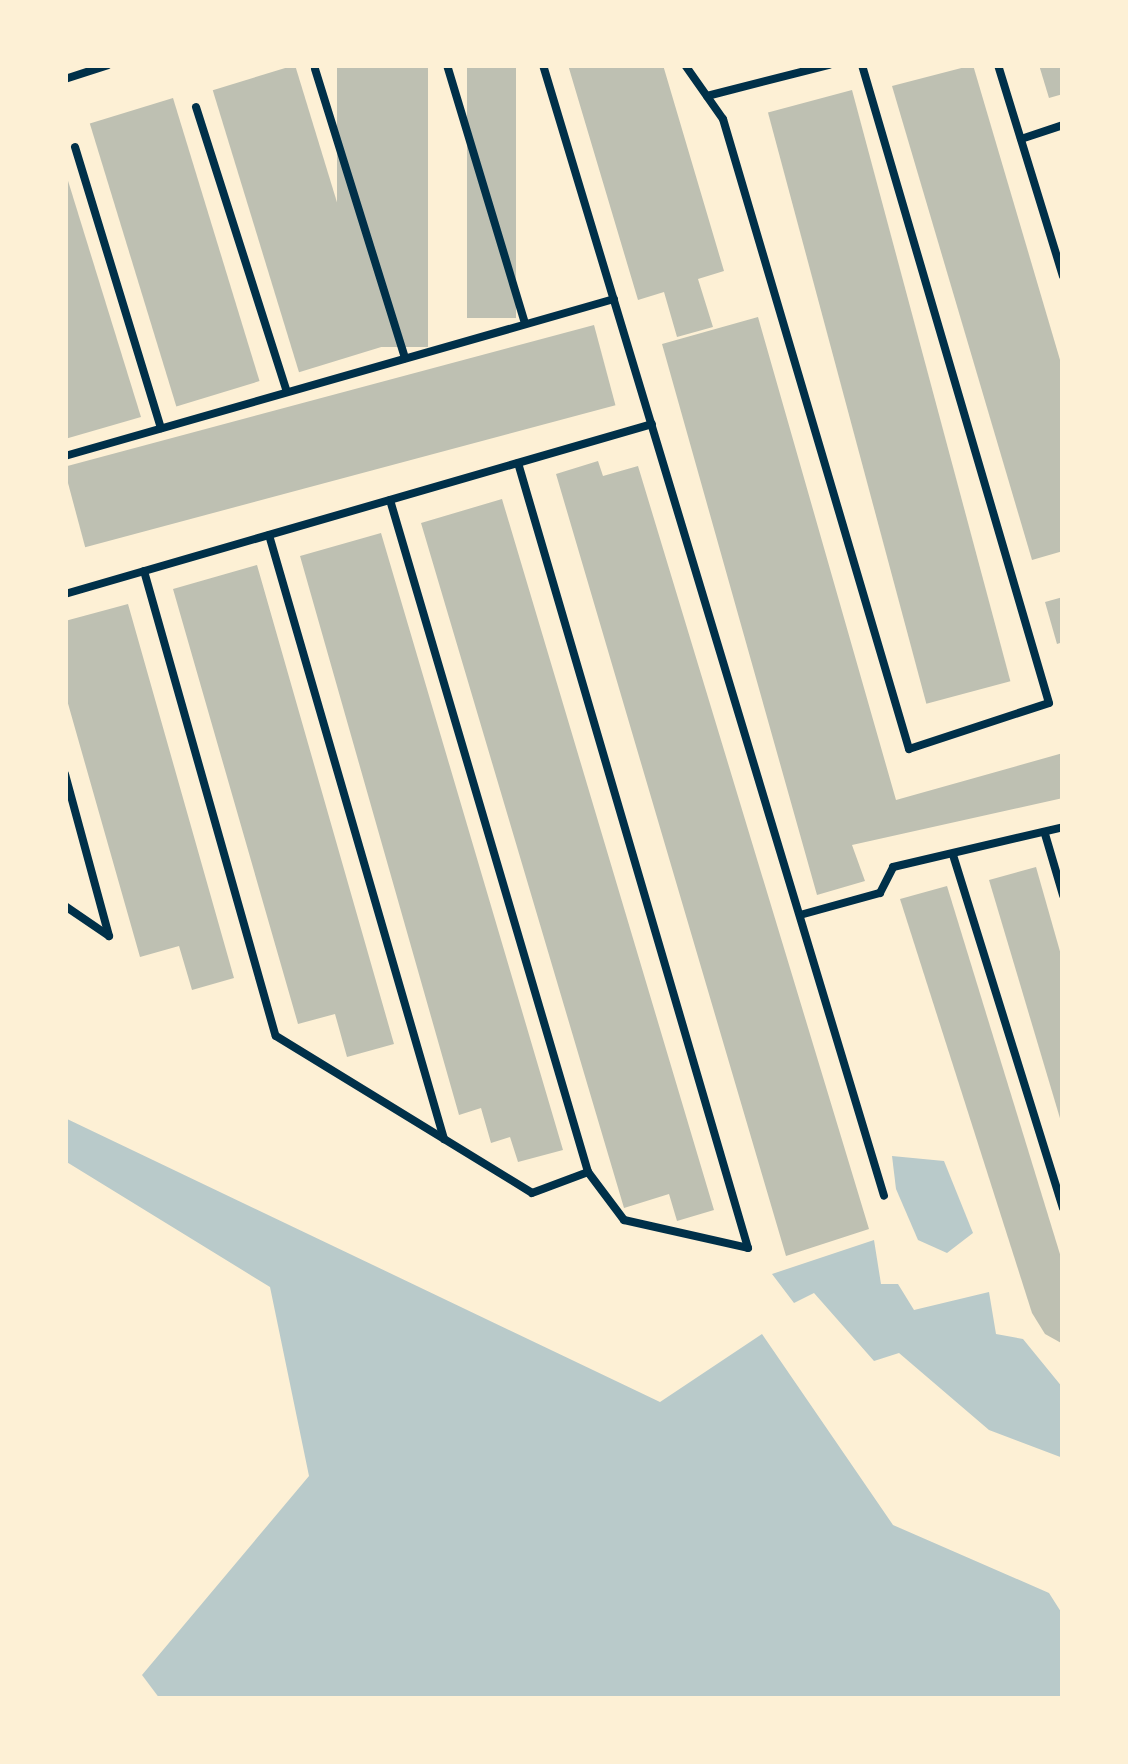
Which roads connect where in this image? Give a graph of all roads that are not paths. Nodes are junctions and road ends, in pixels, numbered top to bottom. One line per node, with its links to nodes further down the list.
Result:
1 (108, 65): 9 (lane)
2 (447, 65): 17 (lane)
3 (543, 65): 16 (lane)
4 (685, 65): 10 (lane)
5 (829, 65): 10 (lane)
6 (862, 65): 10 (lane)
7 (998, 65): 13 (lane)
8 (315, 69): 18 (lane)
9 (65, 79)
10 (707, 96)
11 (196, 107): 19 (lane)
12 (1063, 125): 13 (lane)
13 (1021, 139): 15 (lane)
14 (75, 148): 21 (lane)
15 (1063, 276)
16 (614, 299): 17 (lane); 20 (lane)
17 (525, 324): 18 (lane)
18 (405, 358): 19 (lane)
19 (287, 392): 21 (lane)
20 (652, 424): 23 (lane); 34 (lane)
21 (161, 428): 22 (lane)
22 (65, 456)
23 (518, 463): 24 (lane); 36 (lane)
24 (390, 500): 25 (lane); 36 (lane)
25 (269, 535): 26 (lane); 35 (lane)
26 (144, 571): 27 (lane); 35 (lane)
27 (65, 594)
28 (65, 774): 33 (lane)
29 (1063, 828): 30 (lane)
30 (1045, 834): 31 (lane); 32 (lane)
31 (954, 855): 34 (lane); 38 (lane)
32 (1063, 895)
33 (65, 906)
34 (800, 915): 37 (lane)
35 (444, 1139): 36 (lane)
36 (588, 1172)
37 (884, 1196)
38 (1063, 1208)

